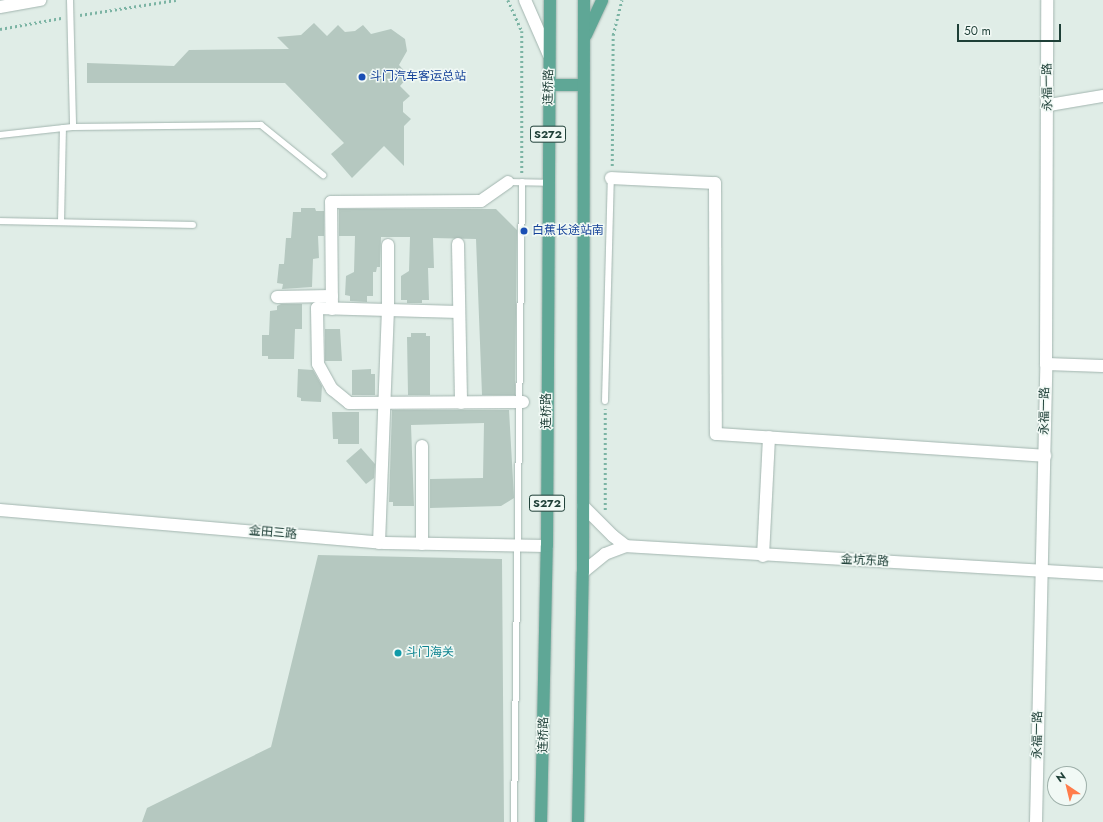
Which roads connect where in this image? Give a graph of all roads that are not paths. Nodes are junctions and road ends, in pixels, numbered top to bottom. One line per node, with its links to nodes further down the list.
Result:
1 (40, 0): 8 (street)
2 (70, 0): 15 (lane)
3 (525, 0): 10 (street)
4 (550, 0): 10 (main road, 连桥路 / S272)
5 (584, 0): 9 (main road, S272)
6 (602, 0): 9 (main road)
7 (1047, 0): 14 (street, 永福一路)
8 (0, 7)
9 (584, 40): 12 (main road, S272)
10 (549, 55): 11 (main road, 连桥路 / S272)
11 (549, 85): 12 (main road); 22 (main road, 连桥路 / S272)
12 (583, 86): 42 (main road, S272)
13 (1103, 96): 14 (street)
14 (1049, 105): 33 (street, 永福一路)
15 (72, 127): 16 (lane); 18 (lane)
16 (63, 128): 17 (lane); 24 (lane)
17 (0, 134)
18 (323, 175)
19 (612, 178): 35 (lane); 39 (street)
20 (508, 182): 21 (lane); 28 (street)
21 (522, 182): 22 (lane); 46 (lane)
22 (547, 183): 47 (main road, 连桥路 / S272)
23 (0, 221): 24 (lane)
24 (61, 222): 25 (lane)
25 (193, 225)
26 (458, 244): 32 (street)
27 (388, 245): 31 (street)
28 (332, 296): 29 (street); 30 (street)
29 (278, 297)
30 (332, 309): 31 (street); 38 (street)
31 (388, 311): 32 (street); 38 (street)
32 (459, 312): 37 (street)
33 (1046, 364): 34 (street); 41 (street, 永福一路)
34 (1103, 366)
35 (605, 401)
36 (523, 402): 37 (street)
37 (461, 403): 38 (street)
38 (384, 404): 44 (street)
39 (769, 437): 41 (street); 49 (street)
40 (422, 446): 45 (street)
41 (1044, 456): 50 (street, 永福一路)
42 (583, 506): 48 (street); 51 (main road, S272)
43 (0, 510): 44 (street, 金田三路)
44 (379, 543): 45 (street, 金田三路)
45 (422, 544): 46 (street, 金田三路)
46 (518, 546): 47 (street, 金田三路); 53 (lane)
47 (546, 546): 54 (main road, 连桥路 / S272)
48 (626, 546): 49 (street, 金坑东路); 51 (street, 金坑东路)
49 (763, 556): 50 (street, 金坑东路)
50 (1042, 571): 52 (street, 金坑东路); 56 (street, 永福一路)
51 (583, 572): 55 (main road, S272)
52 (1103, 574)
53 (514, 822)
54 (541, 822)
55 (578, 822)
56 (1036, 822)

